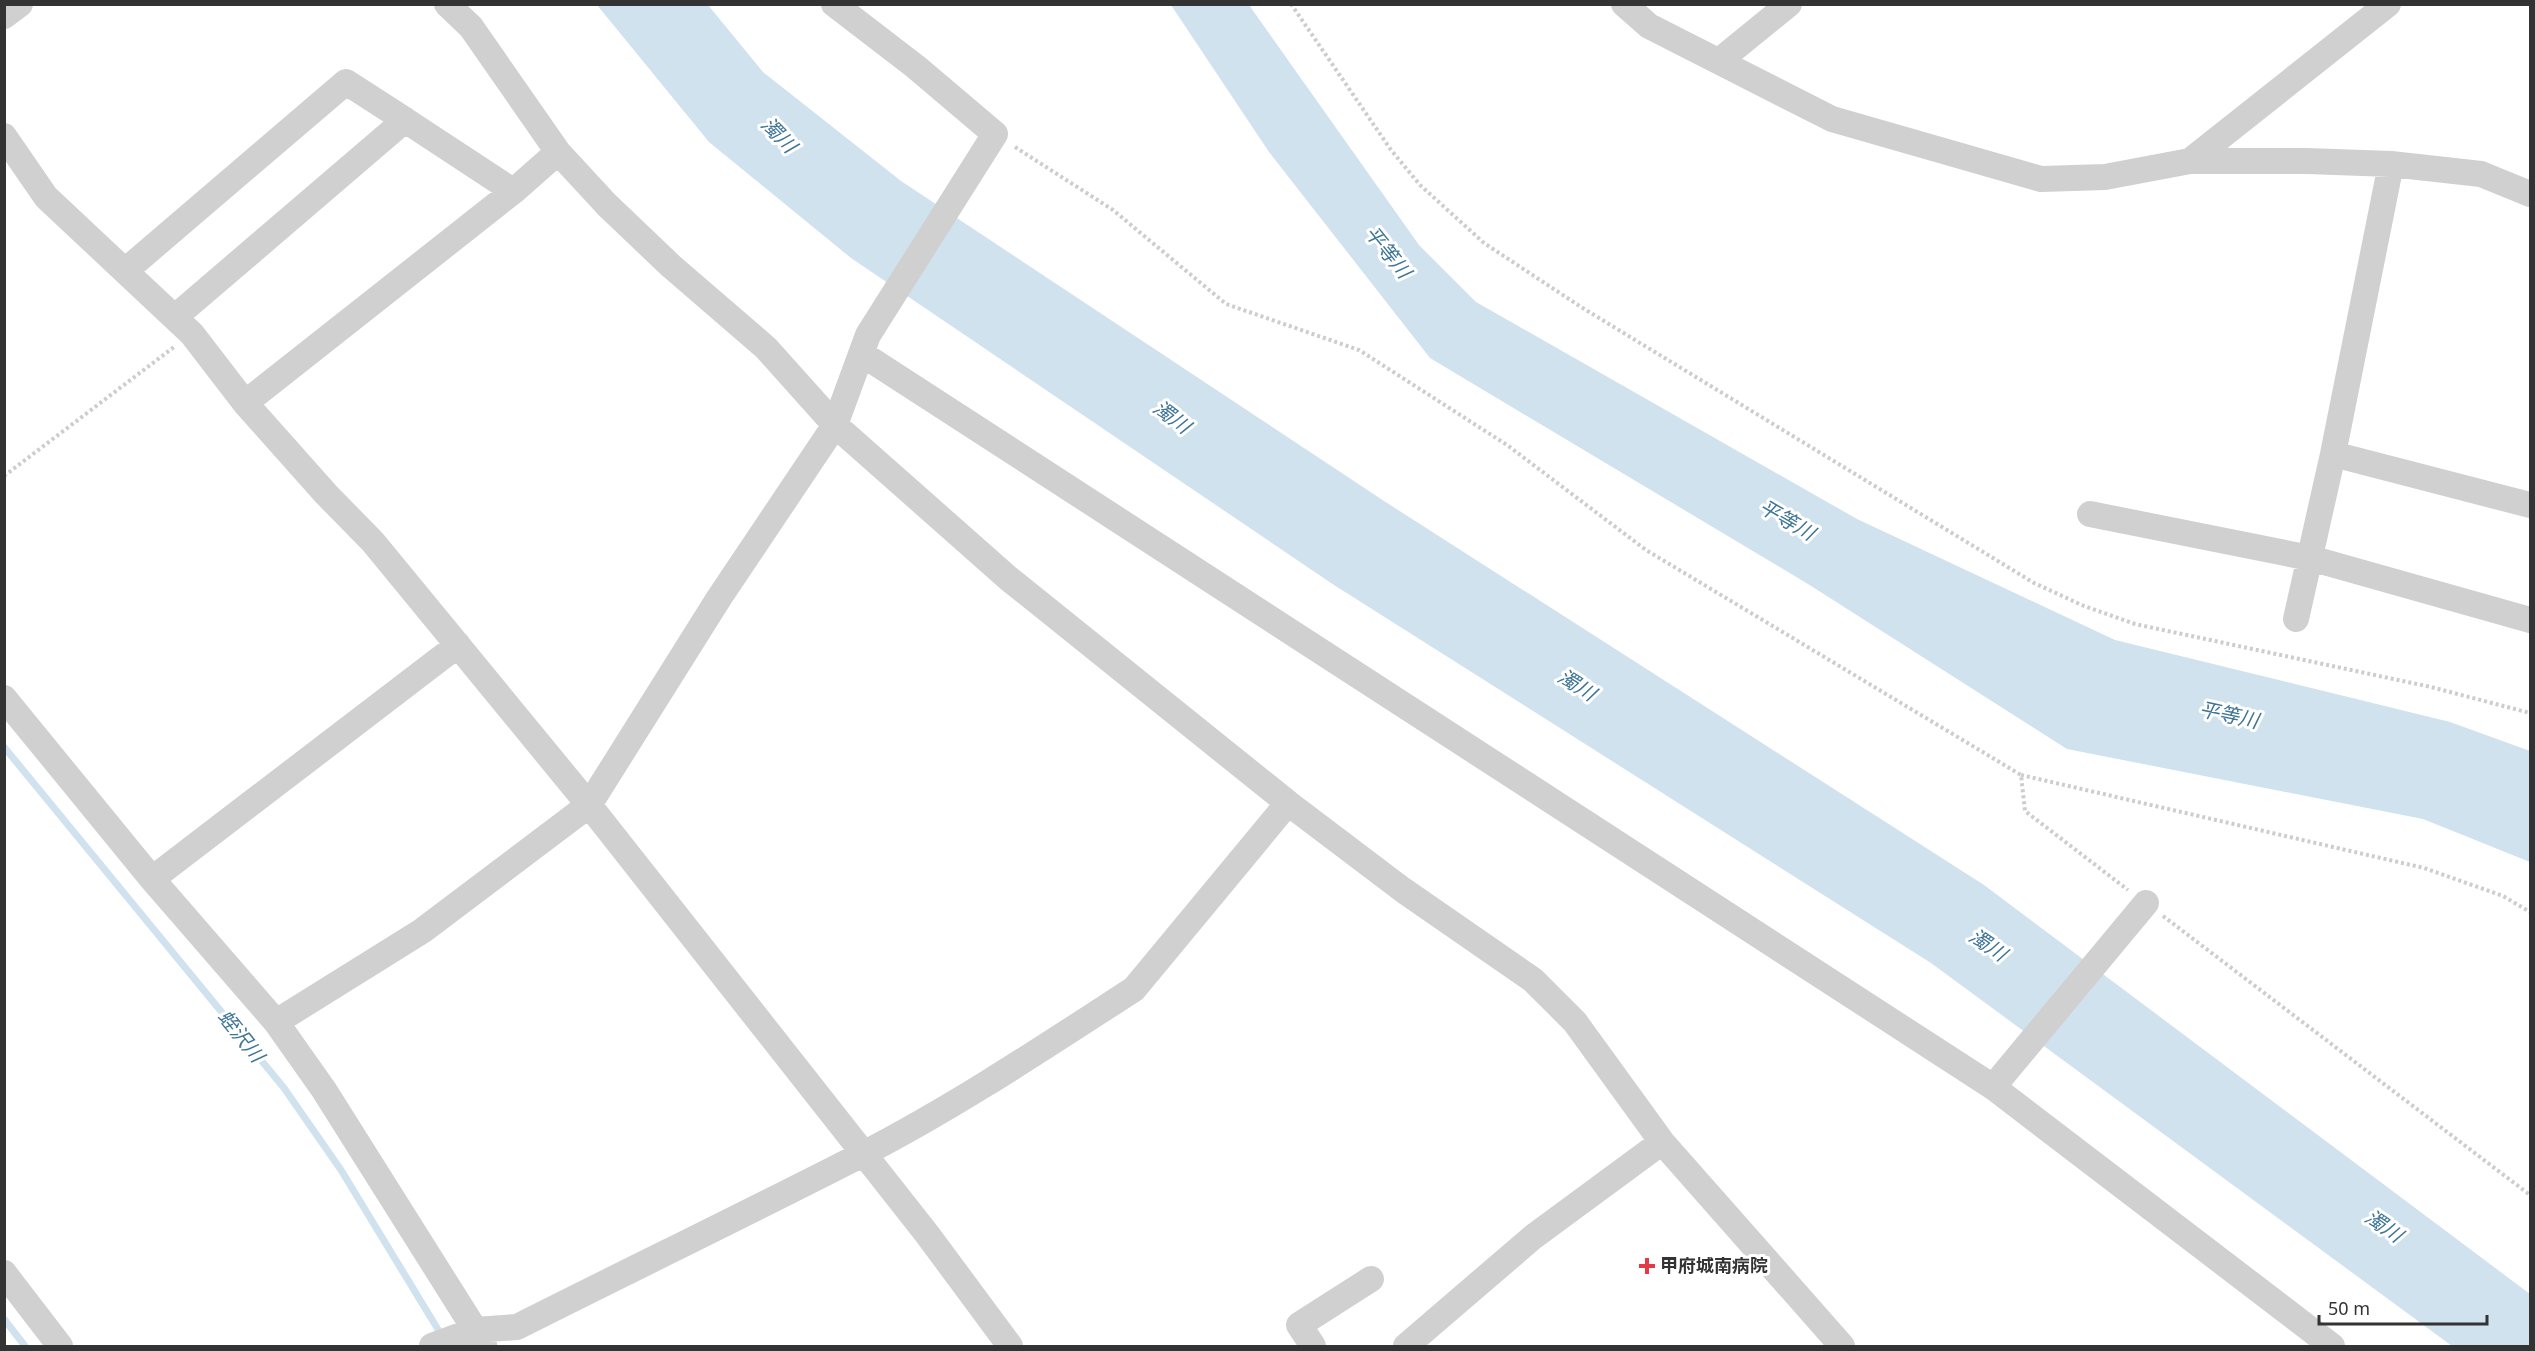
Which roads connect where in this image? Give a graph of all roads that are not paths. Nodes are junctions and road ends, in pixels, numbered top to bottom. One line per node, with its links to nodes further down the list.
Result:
1 (20, 4): 7 (street)
2 (447, 4): 11 (street)
3 (834, 4): 18 (street)
4 (1624, 4): 8 (street)
5 (1789, 4): 8 (street)
6 (2376, 8): 12 (street)
7 (4, 16)
8 (1719, 61): 12 (street)
9 (405, 120): 14 (street); 16 (street); 17 (street)
10 (4, 136): 16 (street)
11 (558, 152): 14 (street); 20 (street)
12 (2190, 161): 13 (street)
13 (2391, 164): 15 (street); 21 (street)
14 (513, 191): 19 (street)
15 (2530, 194)
16 (125, 271): 17 (street)
17 (183, 325): 19 (street)
18 (865, 344): 20 (street); 34 (street)
19 (245, 404): 27 (street)
20 (835, 425): 29 (street); 30 (street)
21 (2333, 454): 22 (street); 24 (street)
22 (2530, 505)
23 (2090, 514): 24 (street)
24 (2310, 558): 25 (street); 26 (street)
25 (2296, 619)
26 (2530, 620)
27 (458, 645): 30 (street); 31 (street)
28 (4, 698): 31 (street)
29 (1288, 803): 35 (street); 36 (street)
30 (589, 805): 33 (street); 36 (street)
31 (152, 879): 33 (street)
32 (2139, 911): 34 (street)
33 (276, 1022): 39 (street)
34 (1999, 1080): 47 (street)
35 (1662, 1142): 41 (street); 46 (street)
36 (864, 1153): 40 (street); 44 (street)
37 (4, 1273): 42 (street)
38 (1371, 1279): 45 (street)
39 (473, 1337): 40 (street); 43 (street)
40 (523, 1337)
41 (1410, 1346)
42 (60, 1347)
43 (432, 1347)
44 (1010, 1347)
45 (1313, 1347)
46 (1842, 1347)
47 (2332, 1347)

